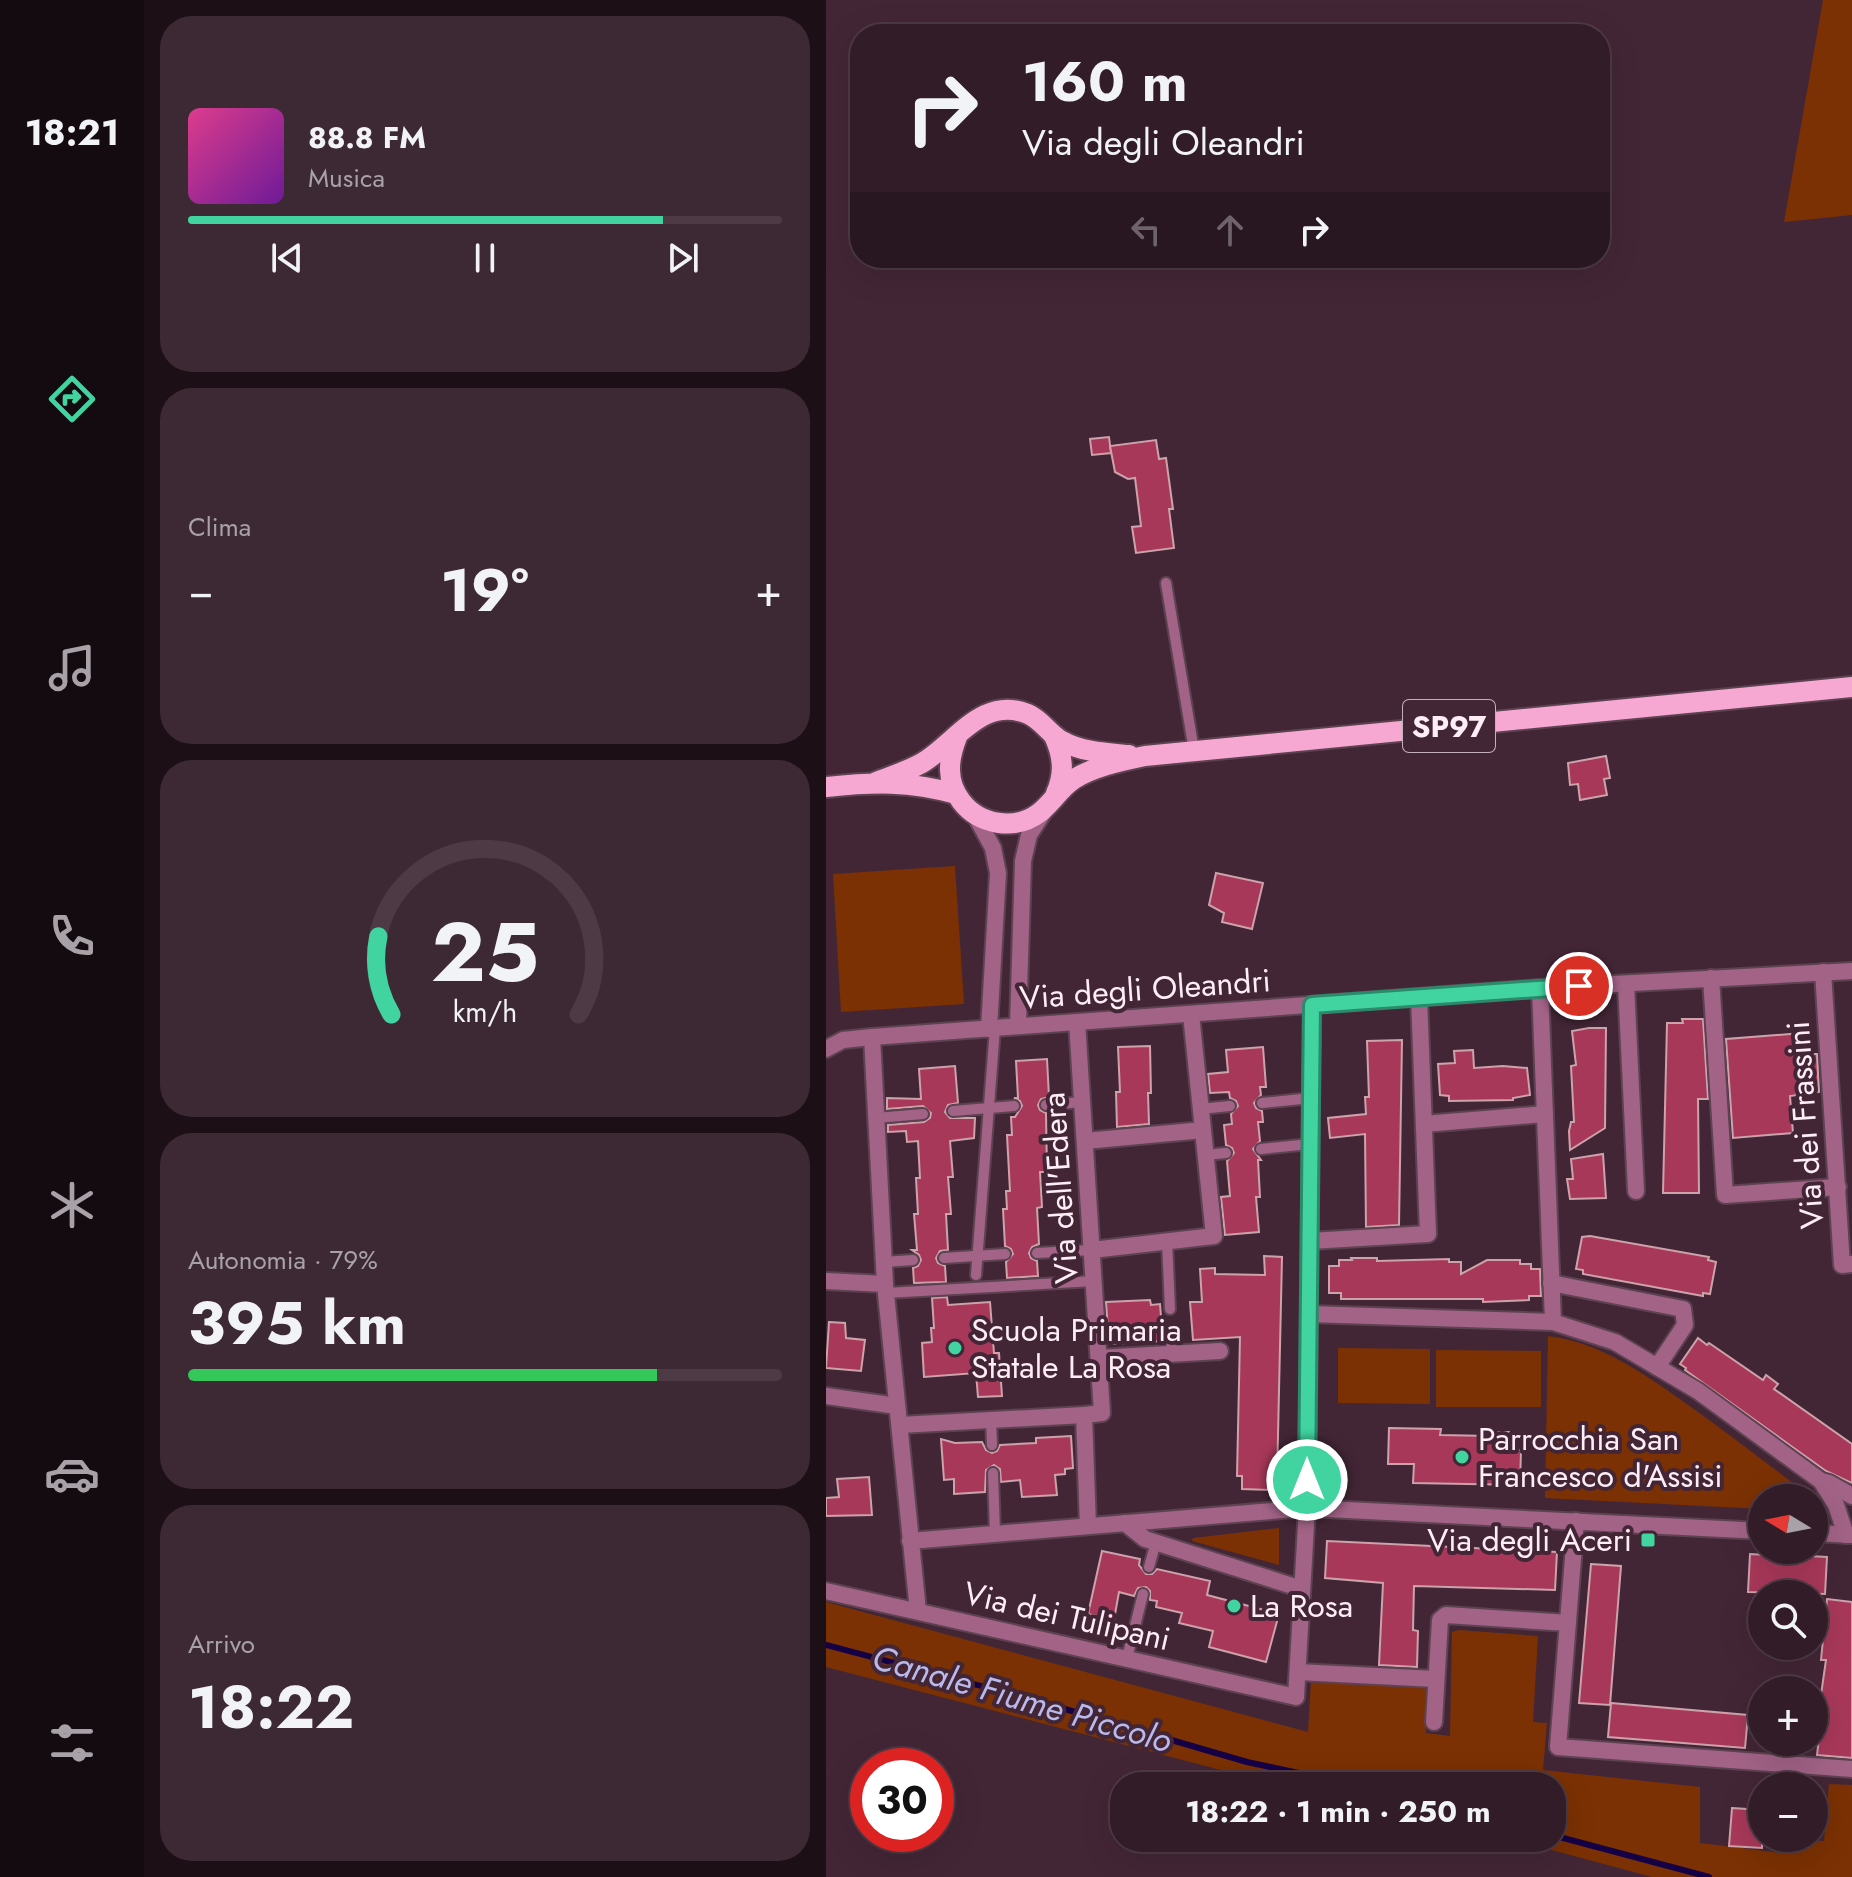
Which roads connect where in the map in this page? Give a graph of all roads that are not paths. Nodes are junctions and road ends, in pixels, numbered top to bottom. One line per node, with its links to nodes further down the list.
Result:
1 (1166, 583): 5 (lane)
2 (1852, 687): 5 (main road, SP97)
3 (1054, 736): 4 (main road); 6 (main road, SP97); 10 (main road)
4 (957, 737): 7 (main road); 9 (main road)
5 (1194, 751): 6 (main road, SP97)
6 (1145, 756): 10 (main road, SP97)
7 (876, 782): 8 (main road); 9 (main road)
8 (826, 787)
9 (956, 794): 11 (main road)
10 (1052, 800): 11 (main road); 21 (street)
11 (975, 815): 22 (street)
12 (1852, 971): 13 (street, Via degli Oleandri)
13 (1823, 972): 14 (street, Via degli Oleandri); 44 (street, Via dei Frassini)
14 (1711, 978): 15 (street, Via degli Oleandri); 44 (street)
15 (1626, 984): 16 (street, Via degli Oleandri); 45 (street)
16 (1540, 988): 17 (street, Via degli Oleandri); 35 (street)
17 (1419, 997): 18 (street, Via degli Oleandri); 37 (street)
18 (1312, 1005): 19 (street, Via degli Oleandri); 25 (street)
19 (1191, 1014): 20 (street, Via degli Oleandri); 32 (street)
20 (1077, 1022): 21 (street, Via degli Oleandri); 26 (street, Via dell'Edera)
21 (1018, 1026): 22 (street, Via degli Oleandri)
22 (992, 1028): 23 (street, Via degli Oleandri); 31 (lane)
23 (872, 1037): 24 (street, Via degli Oleandri); 36 (street)
24 (826, 1049)
25 (1311, 1098): 27 (lane); 40 (street)
26 (1082, 1102): 28 (lane); 39 (street, Via dell'Edera)
27 (1262, 1103)
28 (1046, 1105)
29 (1014, 1106): 31 (lane)
30 (1230, 1106): 32 (lane)
31 (989, 1107): 33 (lane); 51 (lane)
32 (1200, 1109): 38 (street)
33 (953, 1111)
34 (923, 1114): 36 (lane)
35 (1545, 1114): 37 (street); 59 (street)
36 (876, 1118): 54 (street)
37 (1424, 1124): 47 (street)
38 (1203, 1130): 39 (street); 43 (street)
39 (1085, 1141): 48 (street, Via dell'Edera)
40 (1310, 1144): 41 (lane); 47 (street)
41 (1261, 1149)
42 (1226, 1153): 43 (lane)
43 (1205, 1155): 46 (street)
44 (1838, 1187): 55 (street, Via dei Frassini)
45 (1636, 1191)
46 (1167, 1241): 48 (street); 61 (lane)
47 (1310, 1241): 62 (street)
48 (1092, 1250): 49 (lane); 58 (street, Via dell'Edera)
49 (1037, 1253)
50 (1005, 1254): 51 (lane)
51 (978, 1256): 52 (lane); 56 (lane)
52 (944, 1258)
53 (913, 1260): 54 (lane)
54 (884, 1262): 60 (street)
55 (1852, 1264)
56 (976, 1275)
57 (826, 1281): 60 (street)
58 (1094, 1281): 60 (lane); 67 (street, Via dell'Edera)
59 (1551, 1283): 63 (street); 68 (street)
60 (886, 1289): 70 (street)
61 (1170, 1309)
62 (1309, 1314): 63 (street); 78 (street)
63 (1553, 1322): 68 (street)
64 (1171, 1336): 66 (lane)
65 (1220, 1351): 66 (street)
66 (1172, 1353): 67 (street)
67 (1099, 1358): 71 (street, Via dell'Edera)
68 (1657, 1367): 76 (street)
69 (826, 1396): 70 (street)
70 (897, 1406): 73 (street)
71 (1084, 1415): 72 (street); 81 (street)
72 (991, 1420): 73 (street); 74 (lane)
73 (900, 1425): 86 (street)
74 (992, 1445)
75 (993, 1473): 83 (lane)
76 (1821, 1481): 77 (street); 85 (street)
77 (1851, 1498)
78 (1307, 1508): 79 (street); 80 (street); 89 (street)
79 (1576, 1521): 82 (street); 93 (street)
80 (1125, 1523): 81 (street); 87 (street)
81 (1088, 1526): 83 (street)
82 (1748, 1530)
83 (995, 1534): 86 (street)
84 (1828, 1534): 85 (street)
85 (1849, 1535)
86 (910, 1541): 92 (street)
87 (1156, 1542): 88 (lane); 89 (street)
88 (1149, 1567)
89 (1302, 1589): 95 (street)
90 (826, 1591): 92 (street, Via dei Tulipani)
91 (1143, 1594): 94 (lane)
92 (918, 1611): 94 (street, Via dei Tulipani)
93 (1568, 1623): 96 (street); 98 (street)
94 (1127, 1658): 95 (street, Via dei Tulipani)
95 (1298, 1672): 96 (street)
96 (1435, 1679): 97 (street)
97 (1434, 1722)
98 (1852, 1769)

